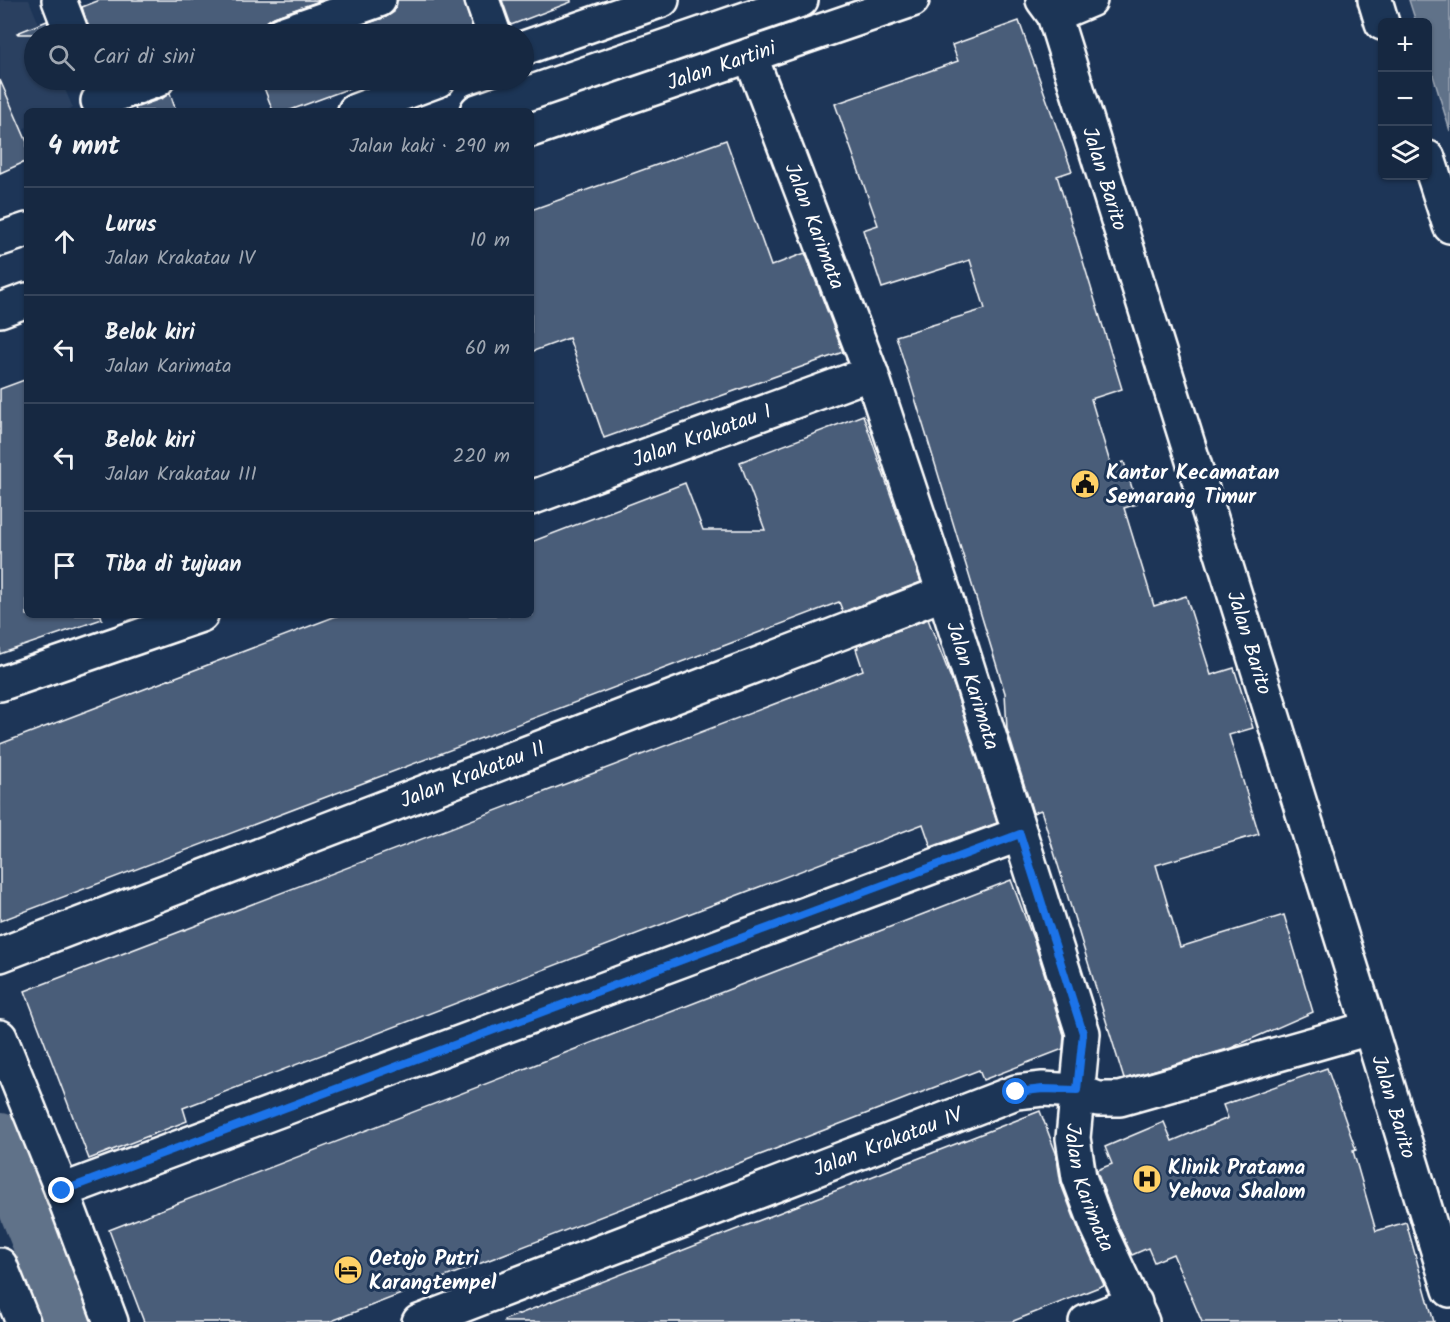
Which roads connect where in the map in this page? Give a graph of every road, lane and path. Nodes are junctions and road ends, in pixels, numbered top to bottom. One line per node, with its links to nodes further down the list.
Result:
1 (59, 0): 11 (street)
2 (379, 0): 12 (street)
3 (482, 0): 13 (street)
4 (662, 0): 14 (street)
5 (801, 0): 20 (street, Jalan Kartini)
6 (912, 0): 15 (street, Jalan Kartini)
7 (1090, 0): 9 (street)
8 (1375, 0): 10 (street)
9 (1049, 7): 35 (street, Jalan Barito)
10 (1382, 18)
11 (68, 24)
12 (310, 24)
13 (490, 24)
14 (534, 45)
15 (750, 55): 21 (street, Jalan Kartini); 28 (street, Jalan Karimata)
16 (121, 90): 18 (street)
17 (411, 90): 19 (street)
18 (96, 97)
19 (363, 108)
20 (486, 108)
21 (534, 129)
22 (1432, 170): 23 (street)
23 (1450, 226)
24 (24, 231): 25 (street)
25 (0, 239)
26 (24, 301): 27 (street)
27 (0, 310)
28 (871, 373): 29 (street, Jalan Krakatau I); 30 (street, Jalan Karimata)
29 (534, 497)
30 (944, 593): 33 (street, Jalan Karimata); 34 (street, Jalan Krakatau II)
31 (192, 618): 32 (street)
32 (0, 684)
33 (1020, 834): 37 (street, Jalan Karimata); 38 (street)
34 (0, 955)
35 (1370, 1028): 37 (street, Jalan Krakatau IV); 40 (street, Jalan Barito)
36 (0, 1037): 38 (street)
37 (1077, 1090): 41 (street, Jalan Karimata); 44 (street, Jalan Krakatau IV)
38 (62, 1191): 43 (street)
39 (0, 1265): 42 (street)
40 (1450, 1290)
41 (1138, 1312): 45 (street)
42 (23, 1322)
43 (111, 1322)
44 (419, 1322)
45 (1086, 1322)

